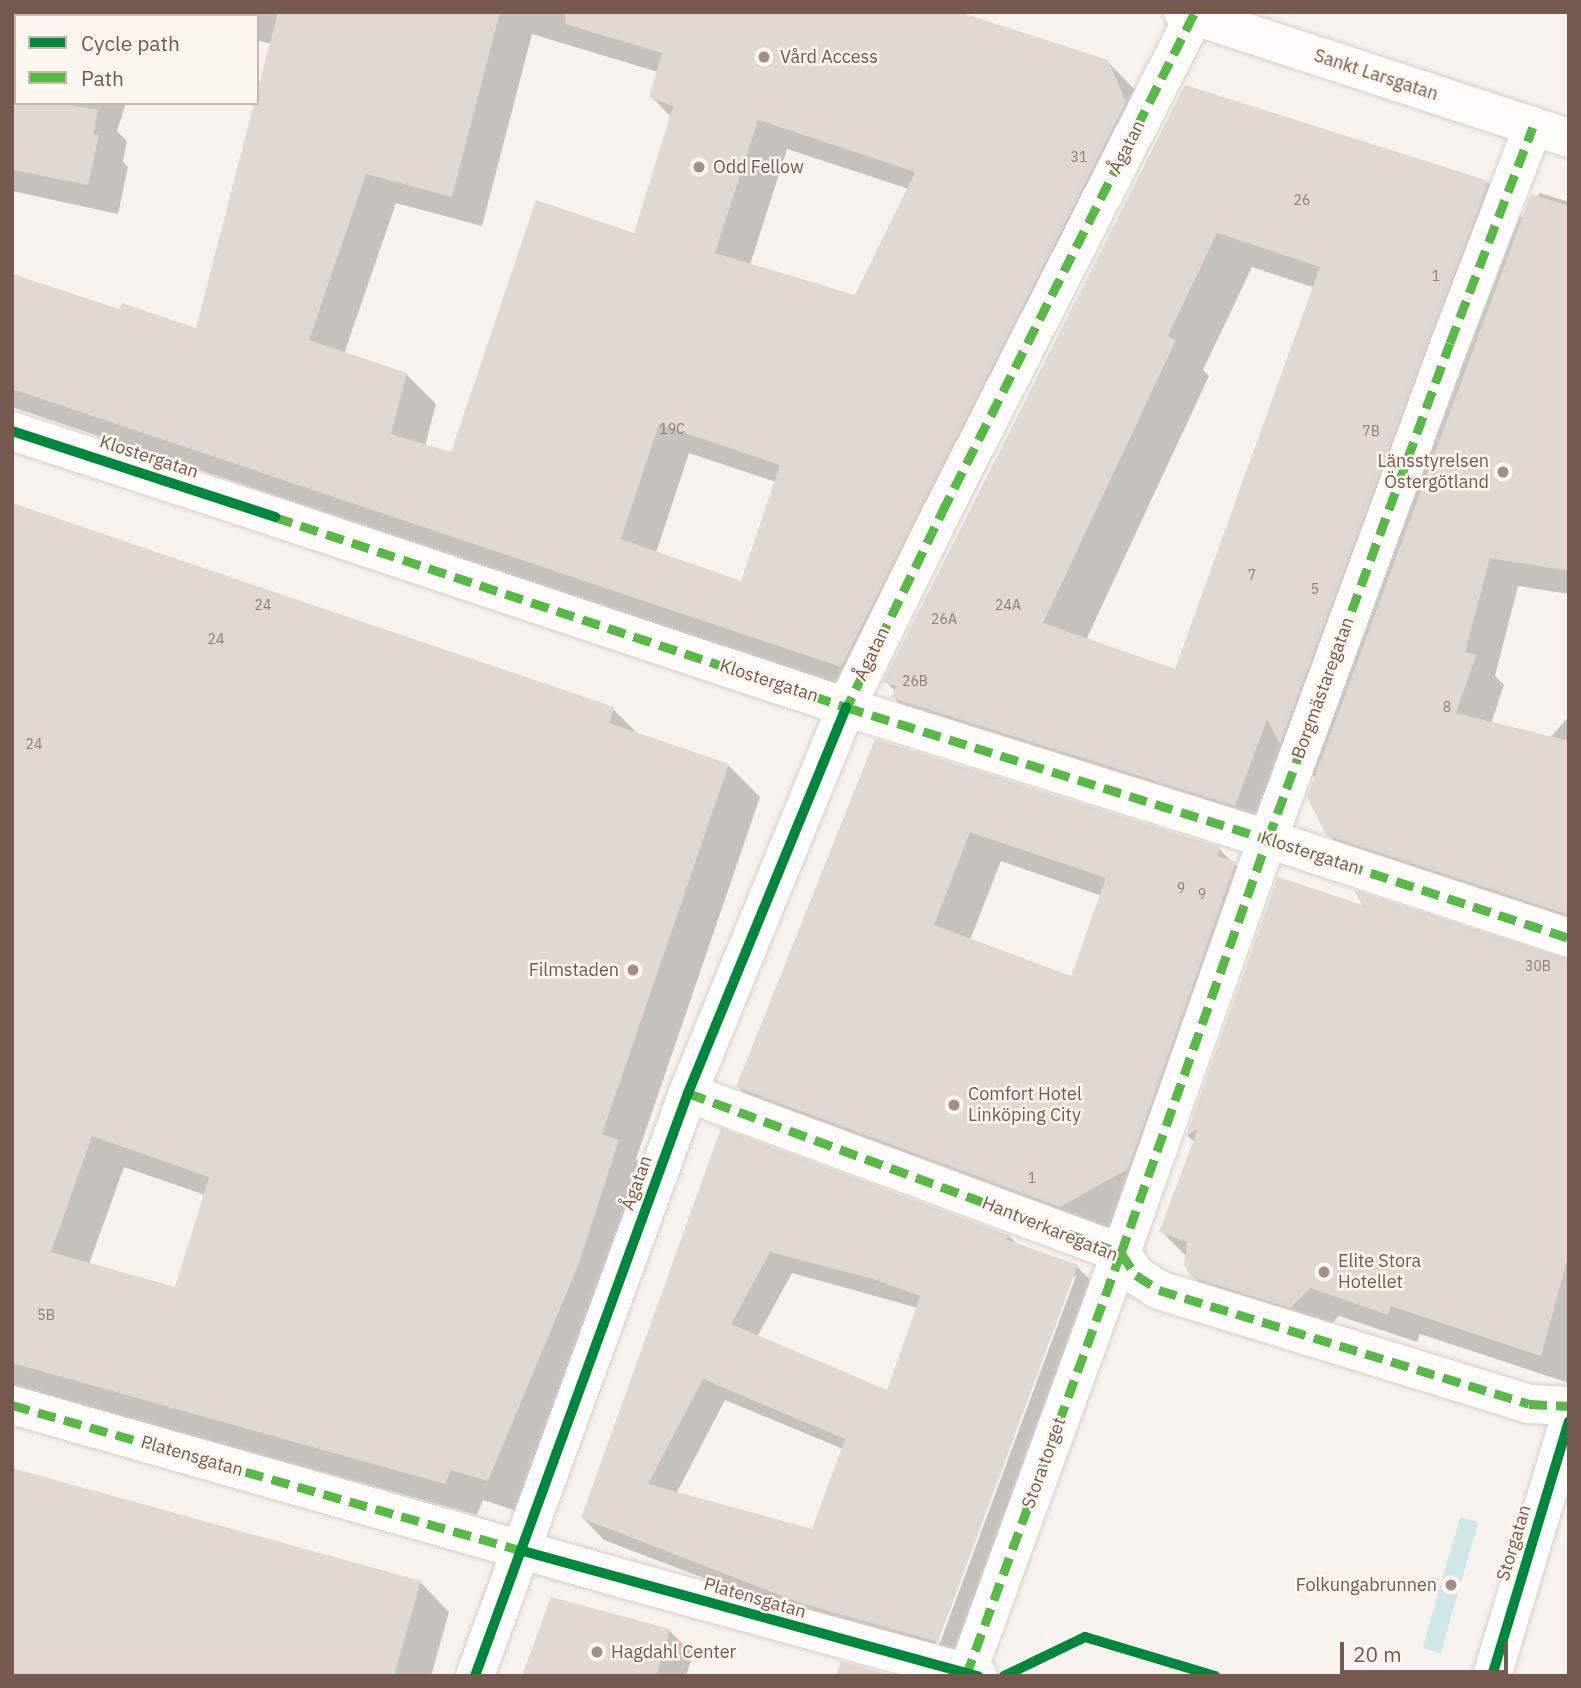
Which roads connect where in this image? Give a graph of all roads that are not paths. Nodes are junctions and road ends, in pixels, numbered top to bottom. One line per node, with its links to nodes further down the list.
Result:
1 (1190, 13): 2 (street, Sankt Larsgatan); 5 (street, Ågatan)
2 (1533, 127): 3 (street, Sankt Larsgatan); 6 (street, Borgmästaregatan)
3 (1569, 138)
4 (12, 431): 5 (street, Klostergatan)
5 (846, 707): 6 (street, Klostergatan); 8 (street, Ågatan)
6 (1268, 839): 7 (street, Klostergatan); 9 (street, Borgmästaregatan)
7 (1569, 938)
8 (688, 1093): 9 (street, Hantverkaregatan); 13 (street, Ågatan)
9 (1121, 1253): 11 (street, Hantverkaregatan); 14 (street, Stora torget)
10 (12, 1405): 13 (street, Platensgatan)
11 (1569, 1406)
12 (1569, 1421): 16 (street, Storgatan)
13 (523, 1551): 14 (street, Platensgatan); 15 (street, Ågatan)
14 (971, 1675)
15 (475, 1676)
16 (1492, 1676)

